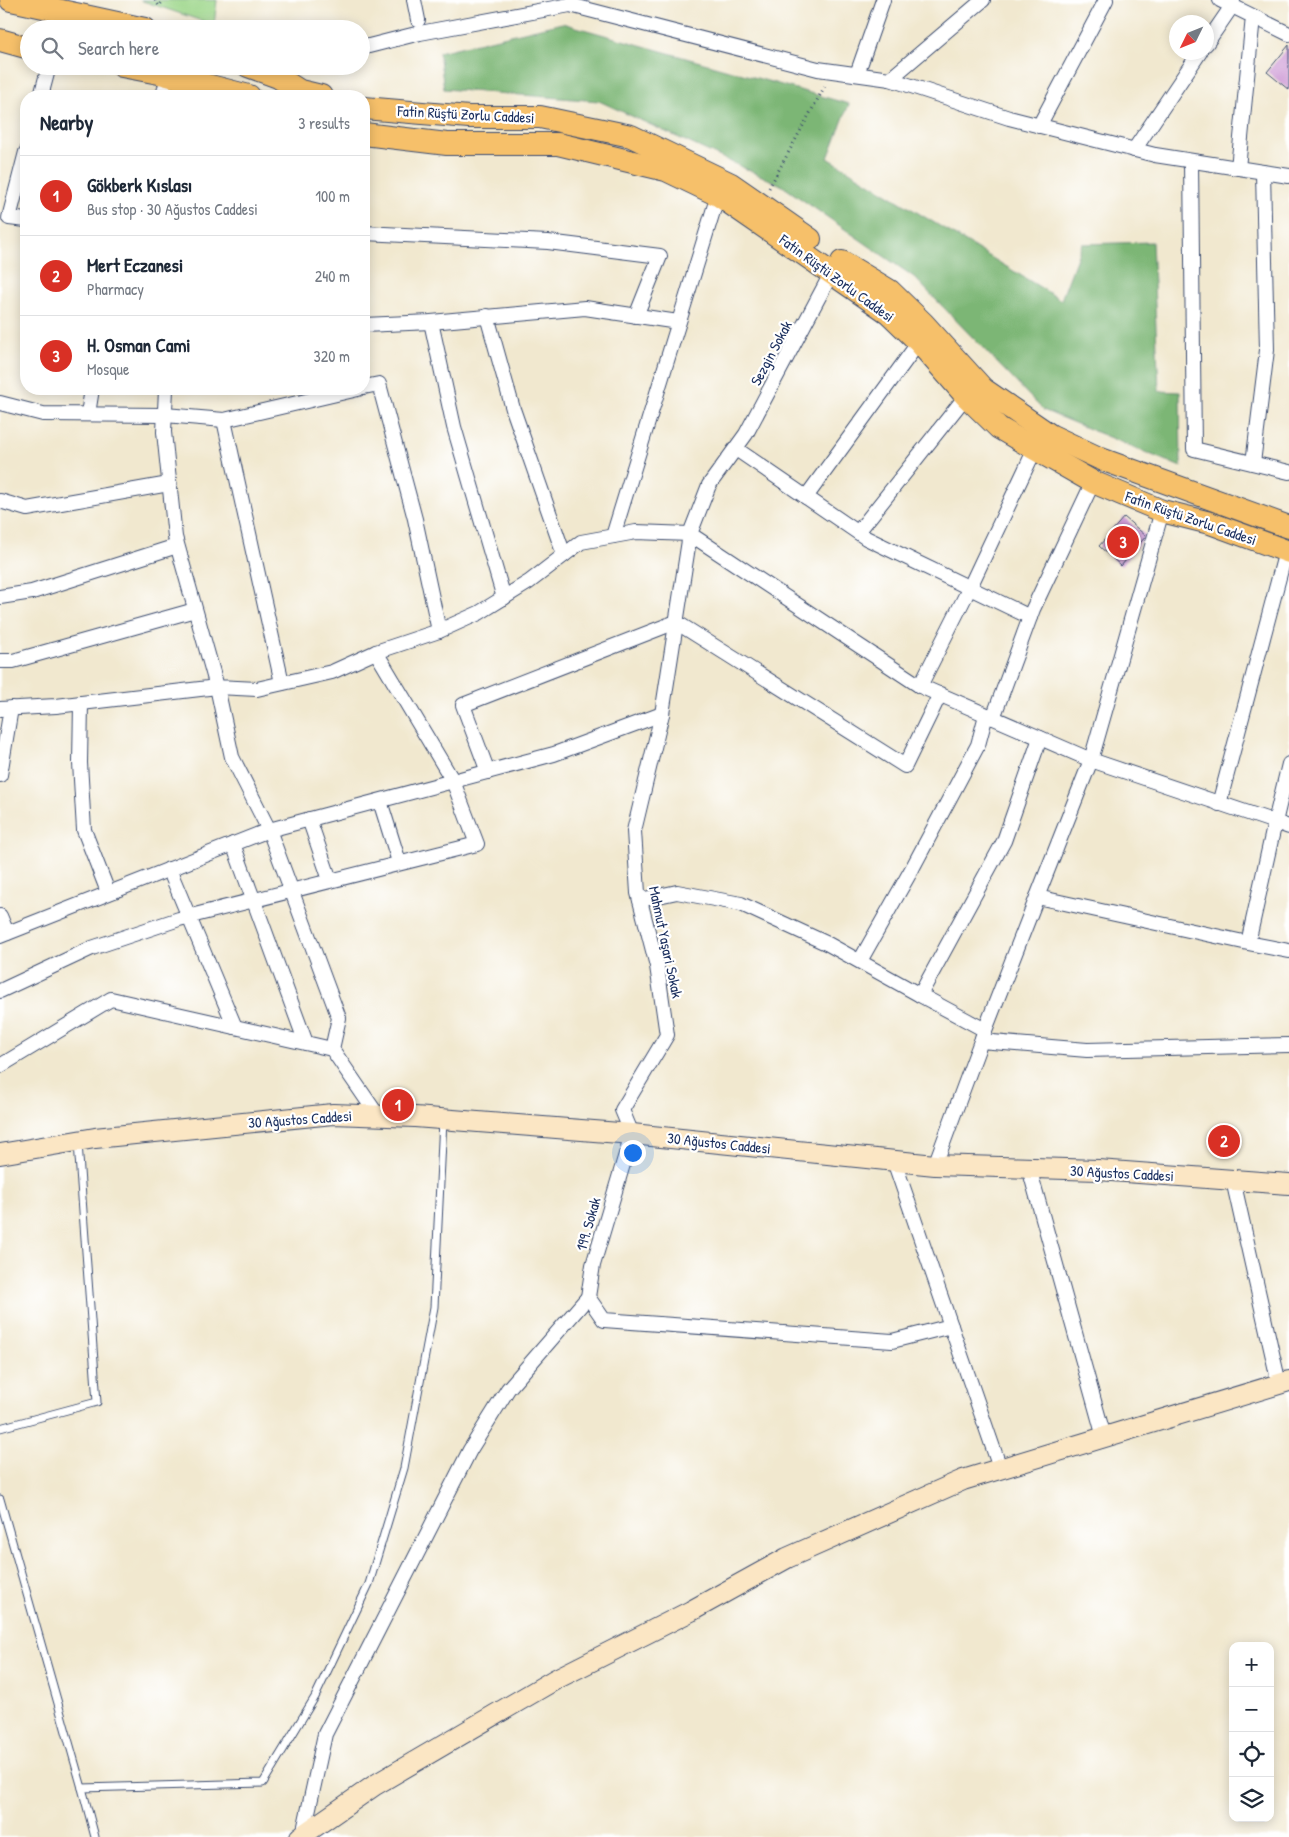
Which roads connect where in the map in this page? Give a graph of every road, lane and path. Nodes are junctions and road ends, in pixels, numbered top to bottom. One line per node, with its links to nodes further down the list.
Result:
1 (11, 0): 10 (main road)
2 (155, 0): 3 (path)
3 (164, 0)
4 (414, 0): 11 (street)
5 (883, 0): 19 (street)
6 (983, 0): 23 (street)
7 (1106, 0): 29 (street)
8 (1228, 2): 9 (street); 12 (street)
9 (1253, 17): 13 (street); 33 (street)
10 (103, 20)
11 (418, 20)
12 (1214, 29)
13 (1289, 34)
14 (0, 40): 15 (main road)
15 (20, 46)
16 (370, 46): 18 (street)
17 (1195, 60): 31 (street)
18 (833, 71): 19 (street); 38 (path)
19 (857, 74): 23 (street)
20 (46, 75): 25 (street)
21 (142, 75): 24 (main road)
22 (272, 75): 27 (main road)
23 (890, 78): 29 (street)
24 (166, 86): 26 (main road)
25 (42, 90)
26 (199, 90)
27 (296, 90)
28 (370, 109): 38 (main road, Fatin Rüştü Zorlu Caddesi)
29 (1039, 126): 31 (street)
30 (370, 135): 37 (main road, Fatin Rüştü Zorlu Caddesi)
31 (1134, 150): 32 (street)
32 (1191, 160): 33 (street); 59 (street)
33 (1238, 168): 34 (street)
34 (1263, 172): 36 (street); 59 (street)
35 (20, 175): 39 (street)
36 (1289, 176)
37 (718, 195): 41 (main road, Fatin Rüştü Zorlu Caddesi); 45 (street)
38 (761, 204): 66 (main road, Fatin Rüştü Zorlu Caddesi)
39 (20, 219)
40 (370, 233): 43 (street)
41 (832, 272): 47 (main road, Fatin Rüştü Zorlu Caddesi); 57 (street, Sezgin Sokak)
42 (487, 316): 43 (street); 44 (street); 72 (street)
43 (636, 316): 45 (street)
44 (431, 322): 46 (street); 75 (street)
45 (678, 322): 69 (street)
46 (370, 324)
47 (919, 342): 52 (main road, Fatin Rüştü Zorlu Caddesi); 63 (street)
48 (370, 386): 79 (street)
49 (91, 395): 54 (street)
50 (166, 395): 55 (street)
51 (332, 395): 56 (street)
52 (966, 396): 58 (main road, Fatin Rüştü Zorlu Caddesi); 67 (street)
53 (0, 403): 54 (street)
54 (88, 414): 55 (street)
55 (165, 415): 56 (street); 62 (street)
56 (224, 420): 82 (street)
57 (736, 449): 63 (street); 68 (street, Sezgin Sokak)
58 (1035, 449): 61 (main road, Fatin Rüştü Zorlu Caddesi); 73 (street)
59 (1253, 463): 60 (street)
60 (1289, 472)
61 (1093, 482): 65 (main road, Fatin Rüştü Zorlu Caddesi); 77 (street)
62 (169, 484): 64 (street); 70 (street)
63 (806, 497): 67 (street)
64 (0, 501)
65 (1162, 510): 71 (main road, Fatin Rüştü Zorlu Caddesi); 91 (street)
66 (1288, 525)
67 (858, 532): 73 (street)
68 (690, 534): 69 (street); 78 (street, Mahmut Yaşari Sokak); 83 (street)
69 (612, 536): 72 (street)
70 (177, 546): 74 (street); 76 (street)
71 (1287, 552): 97 (street)
72 (564, 555): 75 (street)
73 (969, 589): 77 (street); 83 (street)
74 (0, 597)
75 (504, 598): 79 (street)
76 (195, 610): 81 (street); 84 (street)
77 (1030, 617): 89 (street)
78 (676, 622): 85 (street); 88 (street, Mahmut Yaşari Sokak); 93 (street)
79 (439, 631): 80 (street)
80 (376, 652): 82 (street); 95 (street)
81 (0, 661)
82 (282, 683): 84 (street)
83 (920, 686): 85 (street)
84 (217, 687): 86 (street); 101 (street)
85 (940, 694): 89 (street)
86 (81, 703): 87 (street); 107 (street)
87 (5, 709): 94 (street)
88 (662, 714): 93 (street); 110 (street, Mahmut Yaşari Sokak)
89 (989, 716): 90 (street); 116 (street)
90 (1040, 738): 91 (street); 118 (street)
91 (1091, 760): 97 (street); 108 (street)
92 (1289, 764): 99 (street)
93 (488, 772): 95 (street)
94 (0, 775)
95 (453, 781): 96 (street); 103 (street)
96 (380, 800): 98 (street); 103 (street)
97 (1219, 804): 99 (street)
98 (309, 819): 101 (street); 105 (street)
99 (1275, 822): 100 (street); 114 (street)
100 (1289, 827)
101 (269, 830): 102 (street); 106 (street)
102 (233, 844): 104 (street); 109 (street)
103 (399, 862): 105 (street)
104 (169, 868): 107 (street); 112 (street)
105 (330, 880): 106 (street)
106 (292, 890): 109 (street); 123 (street)
107 (108, 892): 113 (street)
108 (1037, 897): 114 (street); 120 (street)
109 (253, 900): 112 (street); 121 (street)
110 (640, 900): 116 (street); 127 (street, Mahmut Yaşari Sokak)
111 (0, 916): 113 (street)
112 (188, 916): 117 (street); 119 (street)
113 (4, 934)
114 (1248, 943): 115 (street)
115 (1289, 951)
116 (860, 962): 118 (street)
117 (0, 992)
118 (920, 995): 120 (street)
119 (236, 1027): 121 (street); 124 (street)
120 (983, 1036): 122 (street); 131 (street)
121 (306, 1043): 123 (street)
122 (1289, 1046)
123 (332, 1049): 125 (street)
124 (0, 1066)
125 (378, 1116): 126 (main road, 30 Ağustos Caddesi); 128 (main road, 30 Ağustos Caddesi)
126 (443, 1120): 127 (main road, 30 Ağustos Caddesi); 142 (lane)
127 (632, 1134): 130 (main road, 30 Ağustos Caddesi); 135 (street, 199. Sokak)
128 (78, 1141): 129 (main road, 30 Ağustos Caddesi); 138 (lane)
129 (0, 1154)
130 (894, 1161): 131 (main road, 30 Ağustos Caddesi); 136 (street)
131 (935, 1165): 132 (main road, 30 Ağustos Caddesi)
132 (1029, 1168): 133 (main road, 30 Ağustos Caddesi); 139 (street)
133 (1233, 1180): 134 (main road, 30 Ağustos Caddesi); 137 (street)
134 (1289, 1184)
135 (588, 1297): 136 (street); 143 (street)
136 (951, 1326): 140 (street)
137 (1284, 1382): 139 (main road)
138 (0, 1428)
139 (1104, 1437): 140 (main road)
140 (1000, 1468): 143 (main road)
141 (0, 1499): 142 (lane)
142 (82, 1788): 144 (lane)
143 (302, 1836)
144 (95, 1837)

